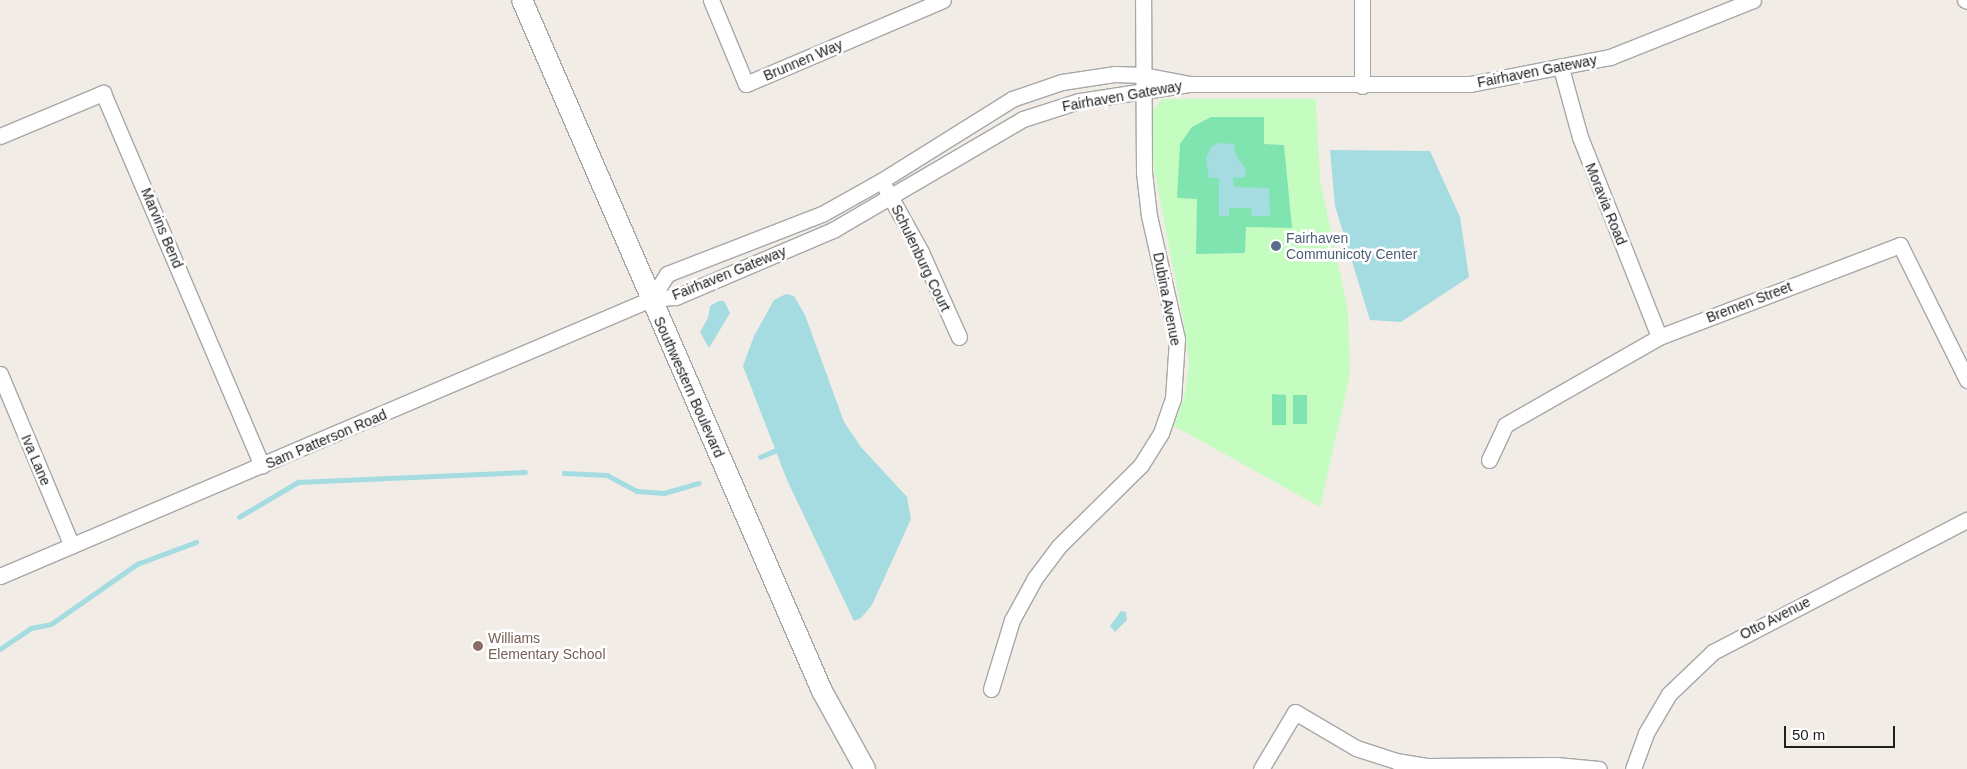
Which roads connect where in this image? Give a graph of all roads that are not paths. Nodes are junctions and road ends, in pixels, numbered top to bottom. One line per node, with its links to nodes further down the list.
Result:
1 (522, 0): 16 (street, Southwestern Boulevard)
2 (712, 0): 3 (street, Brunnen Way)
3 (943, 0)
4 (1143, 0): 9 (street, Dubina Avenue)
5 (1362, 0): 11 (street)
6 (1753, 0): 7 (street, Fairhaven Gateway)
7 (1719, 6): 8 (street, Fairhaven Gateway)
8 (1561, 68): 11 (street, Fairhaven Gateway); 18 (street, Moravia Road)
9 (1142, 75): 10 (street, Fairhaven Gateway); 12 (street, Dubina Avenue); 14 (street, Fairhaven Gateway)
10 (1190, 84): 11 (street, Fairhaven Gateway); 12 (street, Fairhaven Gateway)
11 (1362, 86)
12 (1142, 92): 15 (street, Fairhaven Gateway); 26 (street, Dubina Avenue)
13 (0, 136): 22 (street, Marvins Bend)
14 (881, 182): 15 (street, Schulenburg Court); 16 (street, Fairhaven Gateway)
15 (891, 198): 16 (street, Fairhaven Gateway); 17 (street, Schulenburg Court)
16 (651, 299): 22 (street, Sam Patterson Road); 27 (street, Southwestern Boulevard)
17 (959, 337)
18 (1659, 337): 20 (street, Bremen Street); 21 (street, Bremen Street)
19 (0, 374): 24 (street, Iva Lane)
20 (1967, 380)
21 (1489, 460)
22 (262, 466): 24 (street, Sam Patterson Road)
23 (1967, 520): 30 (street, Otto Avenue)
24 (72, 546): 25 (street, Sam Patterson Road)
25 (0, 576)
26 (990, 689)
27 (865, 769)
28 (1261, 769): 29 (street)
29 (1599, 769)
30 (1633, 769)

